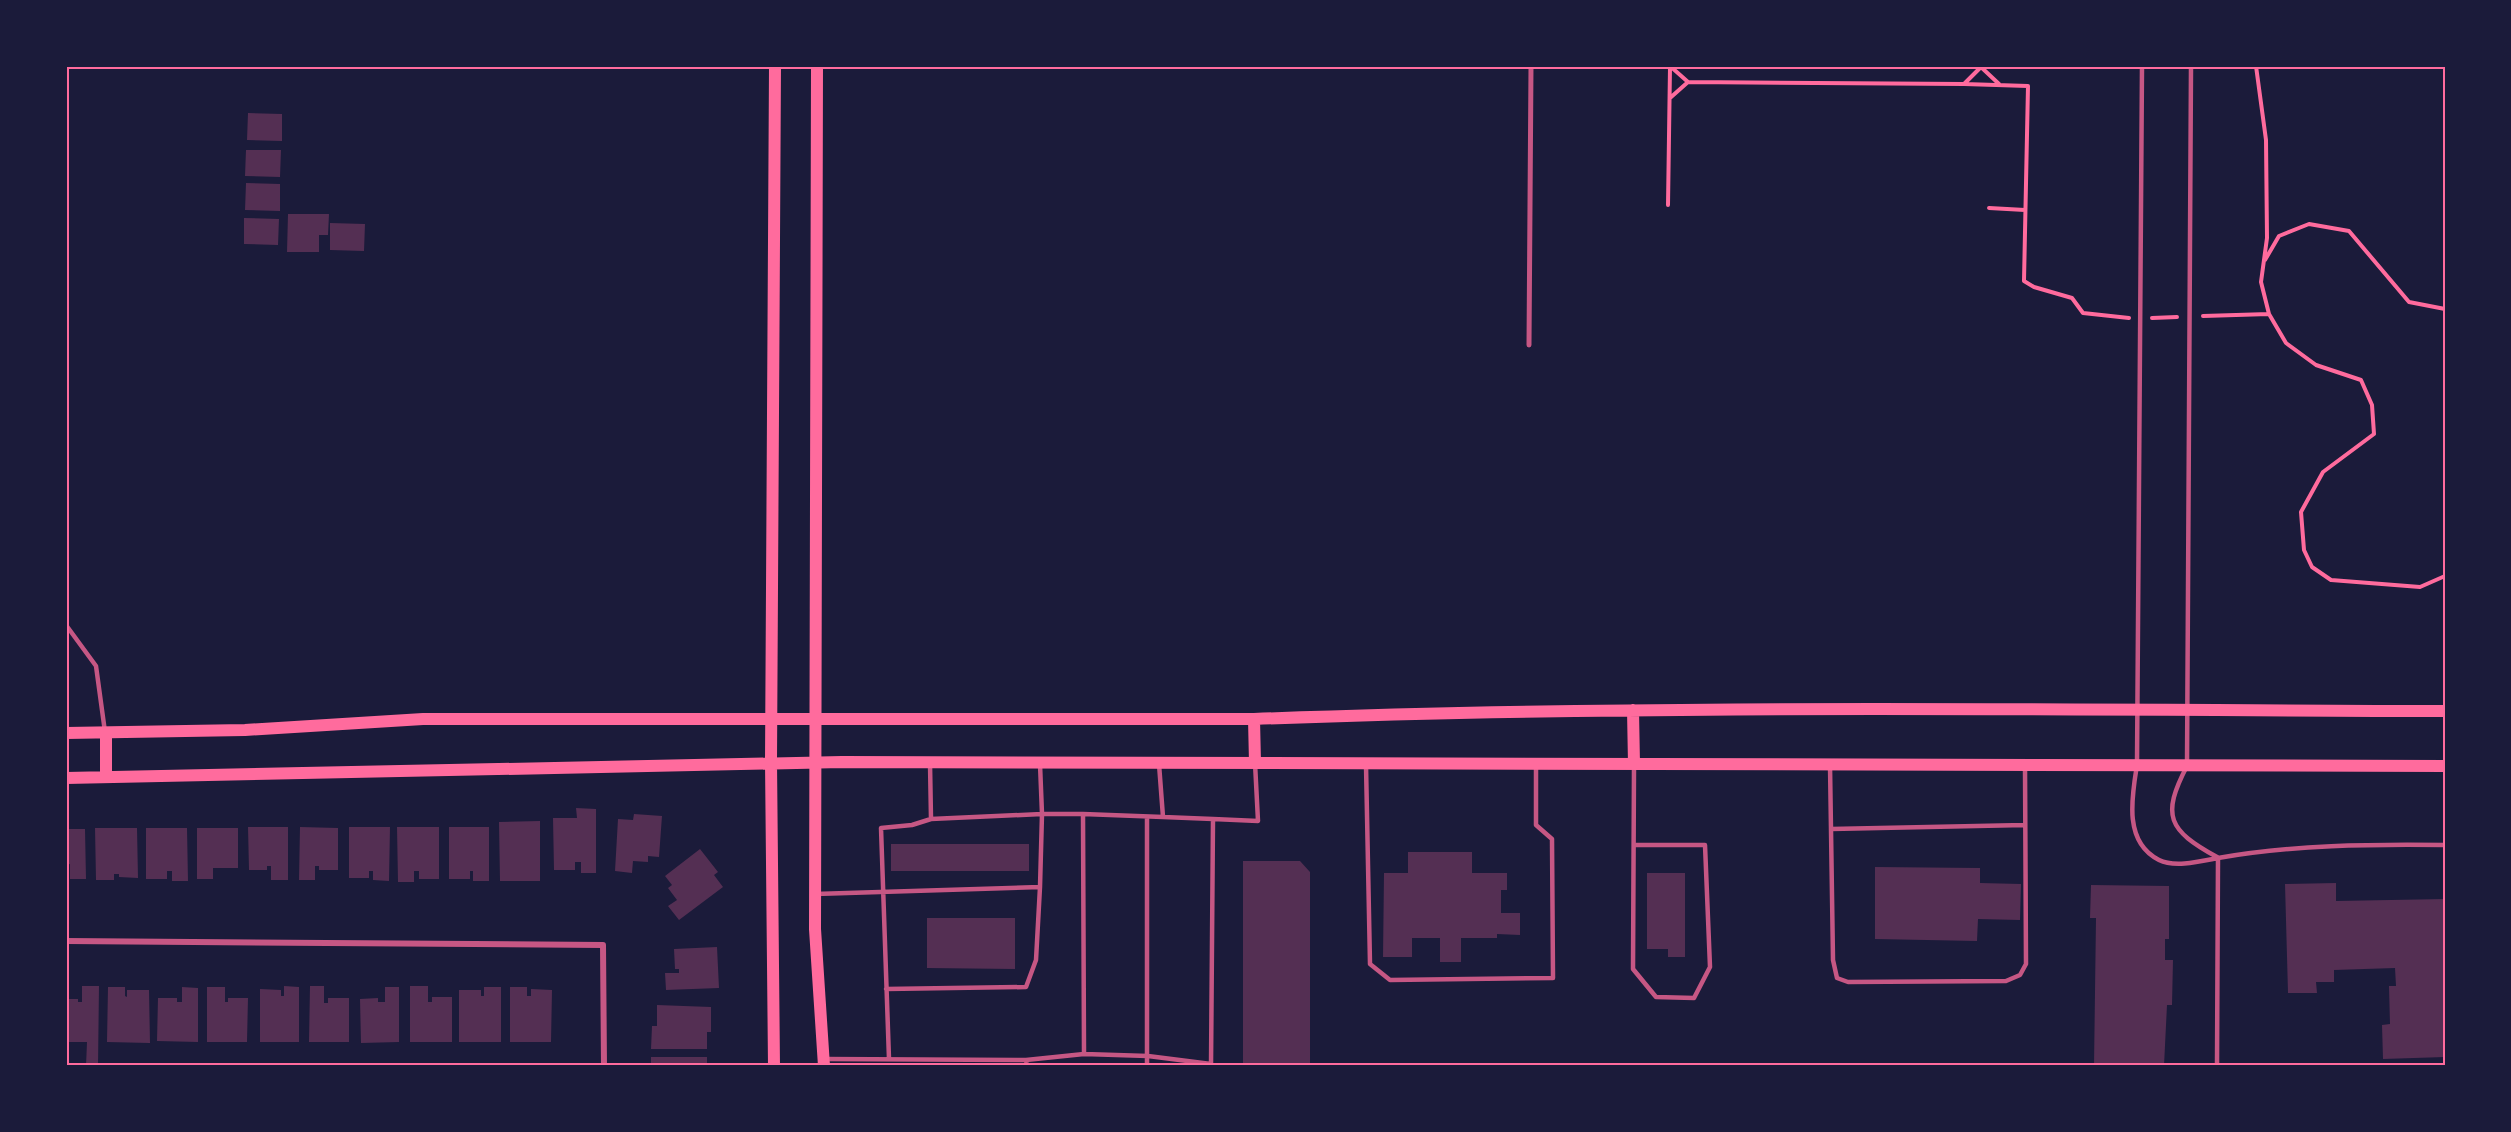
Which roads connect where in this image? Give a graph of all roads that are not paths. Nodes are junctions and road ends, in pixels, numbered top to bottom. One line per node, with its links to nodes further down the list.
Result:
1 (775, 66): 12 (main road)
2 (817, 66): 13 (main road)
3 (1531, 66): 6 (street)
4 (2142, 66): 9 (lane)
5 (2192, 66): 10 (lane)
6 (1528, 345)
7 (66, 625): 16 (lane)
8 (1633, 710): 9 (main road); 14 (main road); 25 (main road)
9 (2136, 711): 10 (main road); 28 (lane)
10 (2187, 711): 11 (main road); 29 (lane)
11 (2445, 711)
12 (771, 719): 13 (main road); 16 (main road); 17 (main road)
13 (814, 719): 14 (main road); 18 (main road)
14 (1254, 719): 22 (main road)
15 (66, 733): 16 (main road)
16 (106, 733): 32 (main road)
17 (771, 762): 18 (main road); 32 (main road); 57 (main road)
18 (815, 762): 19 (main road); 46 (main road)
19 (930, 763): 20 (main road); 37 (lane)
20 (1040, 763): 21 (main road); 33 (lane)
21 (1159, 763): 22 (main road); 36 (lane)
22 (1255, 763): 23 (main road); 38 (lane)
23 (1366, 764): 24 (main road); 24 (lane)
24 (1536, 764): 25 (main road)
25 (1634, 764): 26 (main road); 41 (lane)
26 (1830, 765): 27 (main road); 40 (lane)
27 (2025, 765): 28 (main road); 39 (lane)
28 (2136, 765): 29 (main road); 43 (lane)
29 (2187, 766): 30 (main road); 43 (lane)
30 (2445, 766)
31 (66, 777): 32 (main road)
32 (106, 777)
33 (1042, 814): 34 (lane); 37 (lane); 44 (lane)
34 (1083, 814): 35 (lane); 49 (lane)
35 (1147, 817): 36 (lane); 50 (lane)
36 (1163, 817): 38 (lane)
37 (930, 819): 45 (lane)
38 (1212, 819): 55 (lane)
39 (2025, 825): 40 (lane); 40 (lane)
40 (1831, 829)
41 (1634, 845): 41 (lane)
42 (2445, 845): 43 (lane)
43 (2218, 858): 60 (lane)
44 (1040, 887): 45 (lane); 48 (lane)
45 (883, 891): 46 (lane); 48 (lane)
46 (815, 894): 53 (main road)
47 (66, 941): 56 (street)
48 (886, 989): 52 (lane)
49 (1084, 1054): 50 (lane); 54 (lane)
50 (1148, 1056): 55 (lane); 59 (lane)
51 (875, 1059): 52 (lane); 53 (lane); 58 (lane)
52 (889, 1059): 54 (lane)
53 (824, 1062)
54 (1026, 1063)
55 (1211, 1065)
56 (604, 1066)
57 (774, 1066)
58 (876, 1066)
59 (1147, 1066)
60 (2217, 1066)

